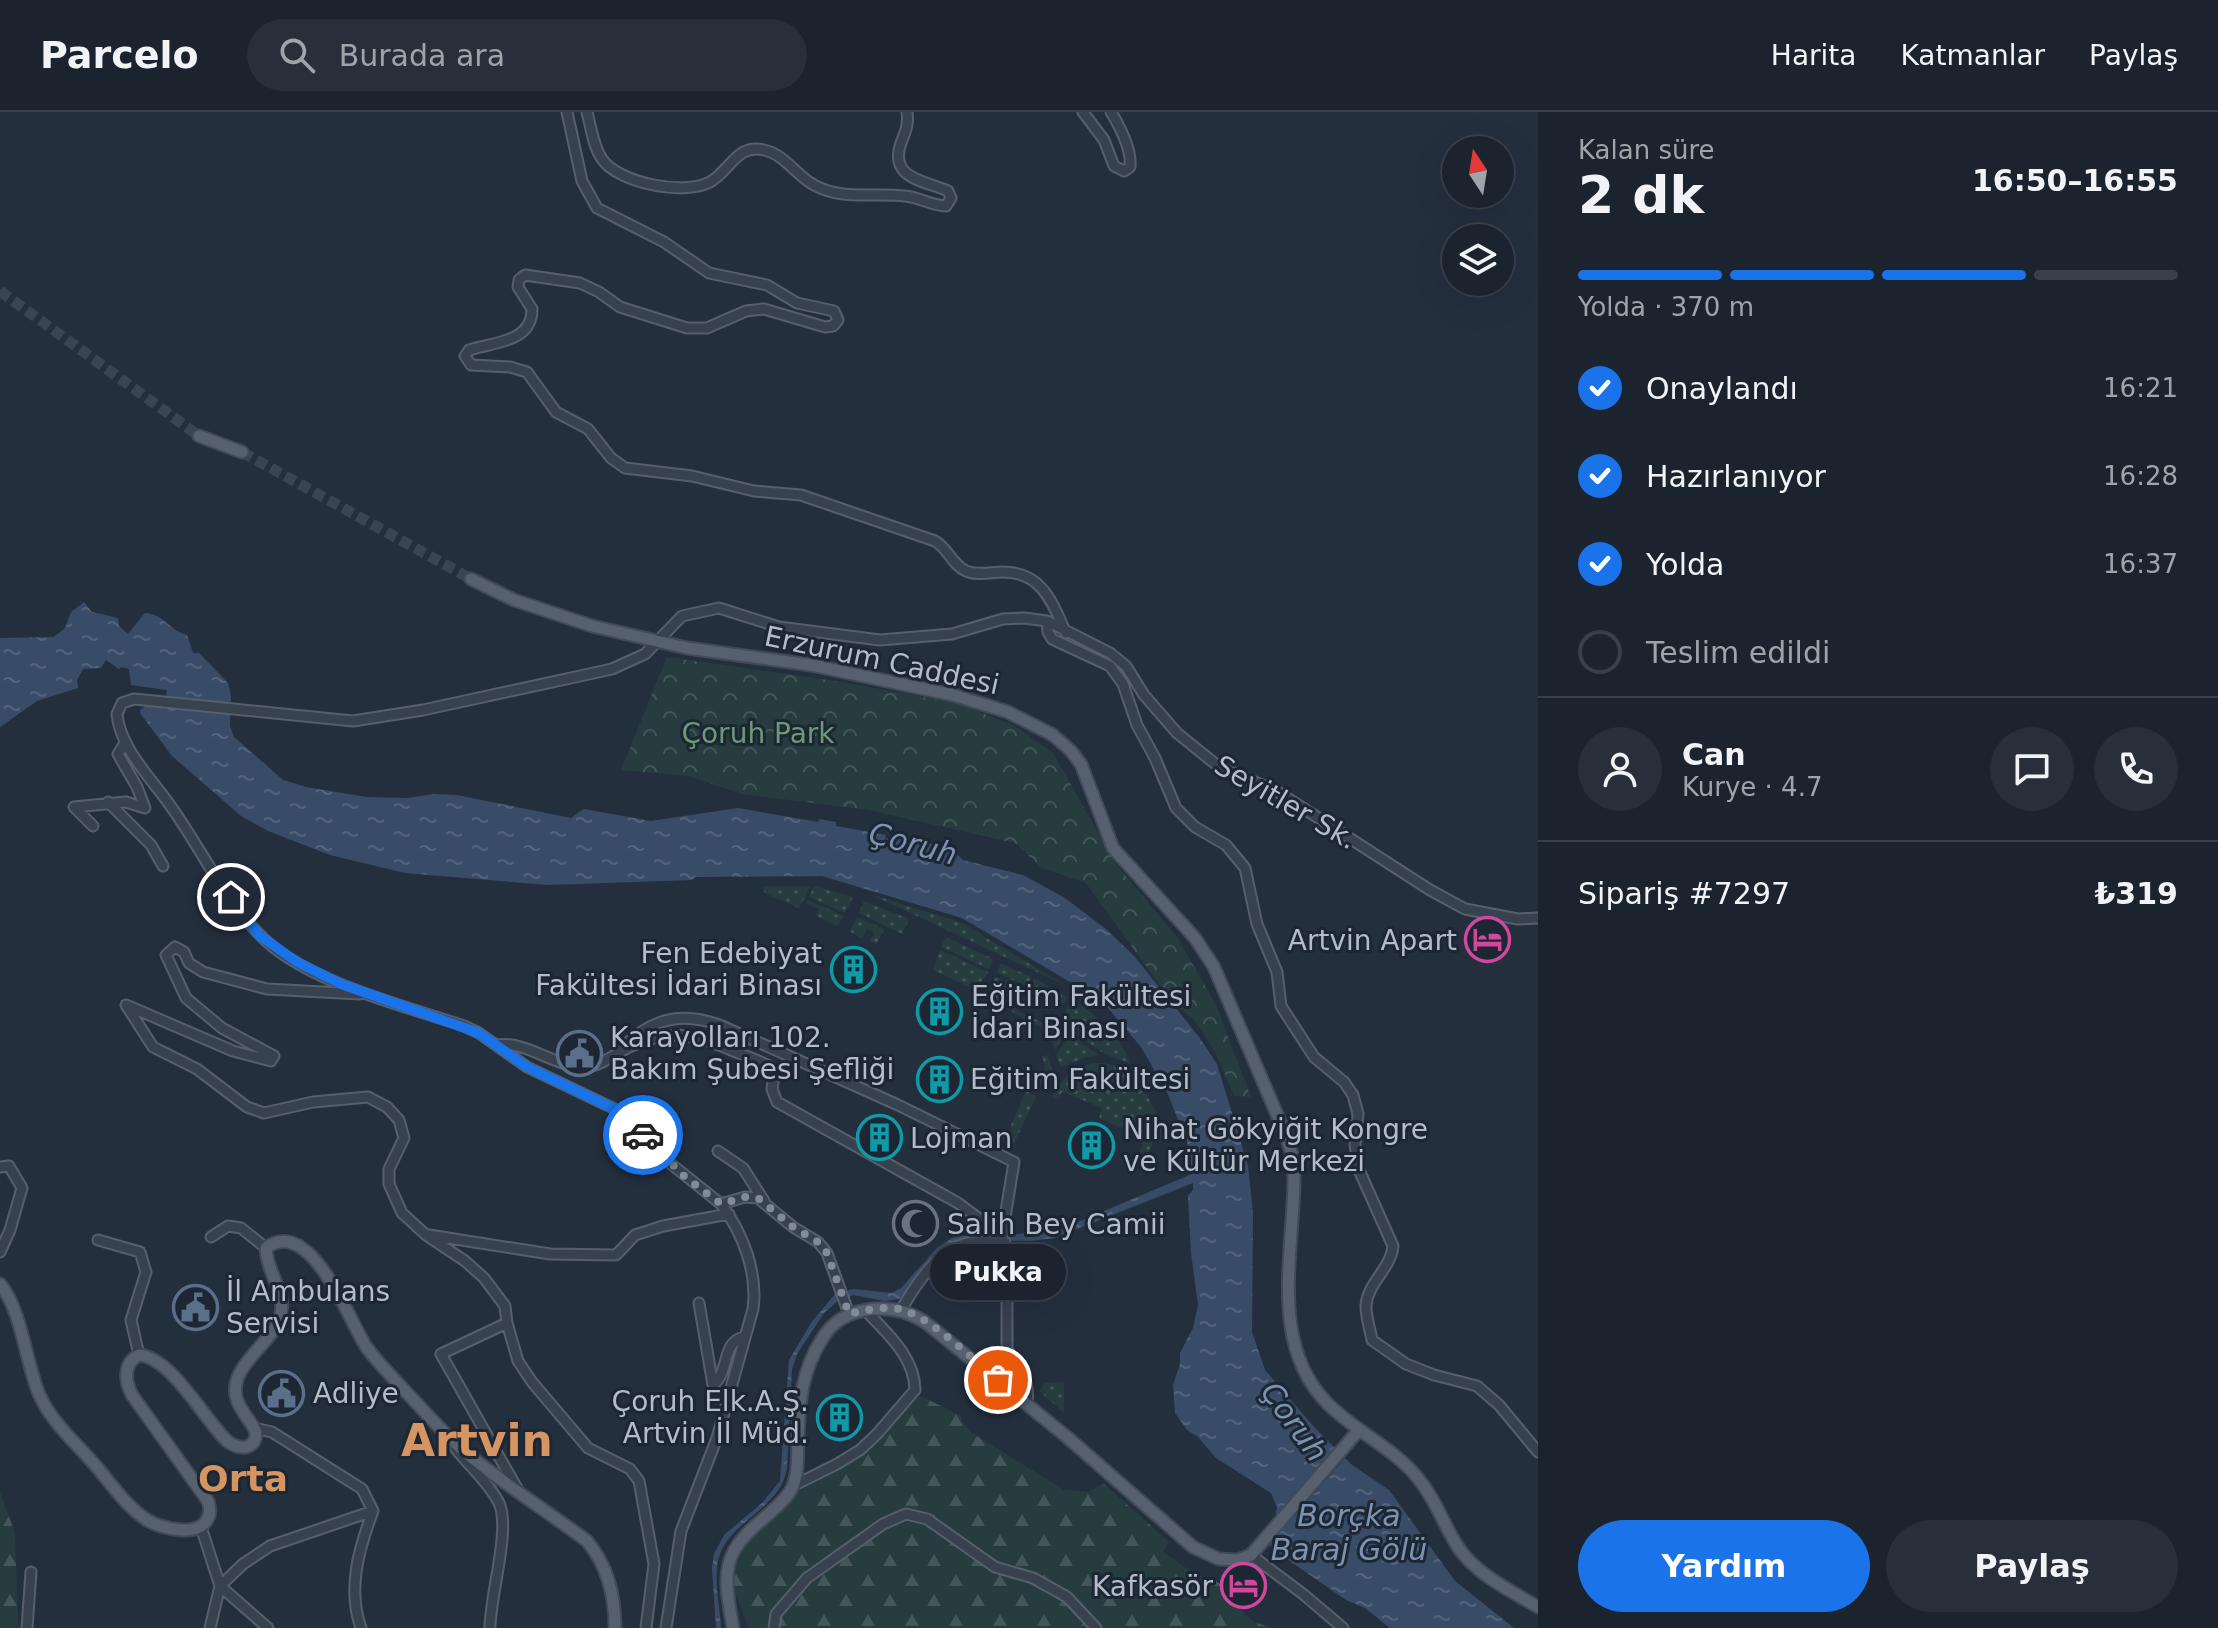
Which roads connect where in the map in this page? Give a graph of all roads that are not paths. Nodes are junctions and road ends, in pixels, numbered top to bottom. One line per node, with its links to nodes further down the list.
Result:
1 (567, 112): 10 (street)
2 (587, 112): 3 (street)
3 (907, 112)
4 (1083, 112): 5 (street)
5 (1111, 112)
6 (199, 436): 7 (main road)
7 (242, 452)
8 (471, 579): 11 (main road, Erzurum Caddesi)
9 (1047, 621): 10 (street, Seyitler Sk.); 11 (street); 43 (street)
10 (1066, 633): 16 (street, Seyitler Sk.)
11 (657, 641): 12 (street); 41 (main road, Erzurum Caddesi)
12 (125, 743): 13 (street); 17 (street)
13 (108, 802): 14 (street); 15 (street)
14 (93, 826)
15 (163, 866)
16 (1538, 918)
17 (369, 995): 18 (street); 25 (street)
18 (496, 1045): 19 (street); 23 (street)
19 (614, 1055): 27 (street); 27 (street)
20 (718, 1151): 22 (street)
21 (0, 1167): 30 (street)
22 (764, 1201): 23 (street); 35 (street)
23 (721, 1204): 24 (street)
24 (729, 1214): 25 (street); 37 (street)
25 (426, 1235): 36 (street)
26 (211, 1237): 29 (street)
27 (1003, 1239): 34 (street); 39 (street)
28 (98, 1240): 38 (street)
29 (266, 1248): 40 (main road); 42 (main road)
30 (0, 1252)
31 (0, 1284): 47 (main road)
32 (699, 1303): 37 (street)
33 (865, 1310): 34 (main road); 35 (main road); 44 (street)
34 (901, 1310): 39 (main road)
35 (849, 1314): 44 (main road)
36 (507, 1323): 45 (street); 59 (street)
37 (744, 1337): 60 (street)
38 (139, 1355): 40 (main road); 47 (main road)
39 (1027, 1404): 48 (main road)
40 (254, 1428): 46 (street)
41 (1358, 1431): 48 (main road); 51 (main road, Erzurum Caddesi)
42 (445, 1433): 45 (main road); 57 (street)
43 (1538, 1452)
44 (793, 1486): 61 (main road)
45 (518, 1490): 58 (main road)
46 (373, 1511): 50 (street); 56 (street)
47 (201, 1527): 50 (street)
48 (1251, 1555): 65 (street)
49 (31, 1572): 53 (street)
50 (220, 1586): 54 (street); 55 (street)
51 (1538, 1607)
52 (776, 1614): 62 (street); 63 (street); 64 (street)
53 (27, 1628)
54 (210, 1628)
55 (268, 1628)
56 (361, 1628)
57 (490, 1628)
58 (615, 1628)
59 (646, 1628)
60 (666, 1628)
61 (733, 1628)
62 (774, 1628)
63 (782, 1628)
64 (1096, 1628)
65 (1343, 1628)

